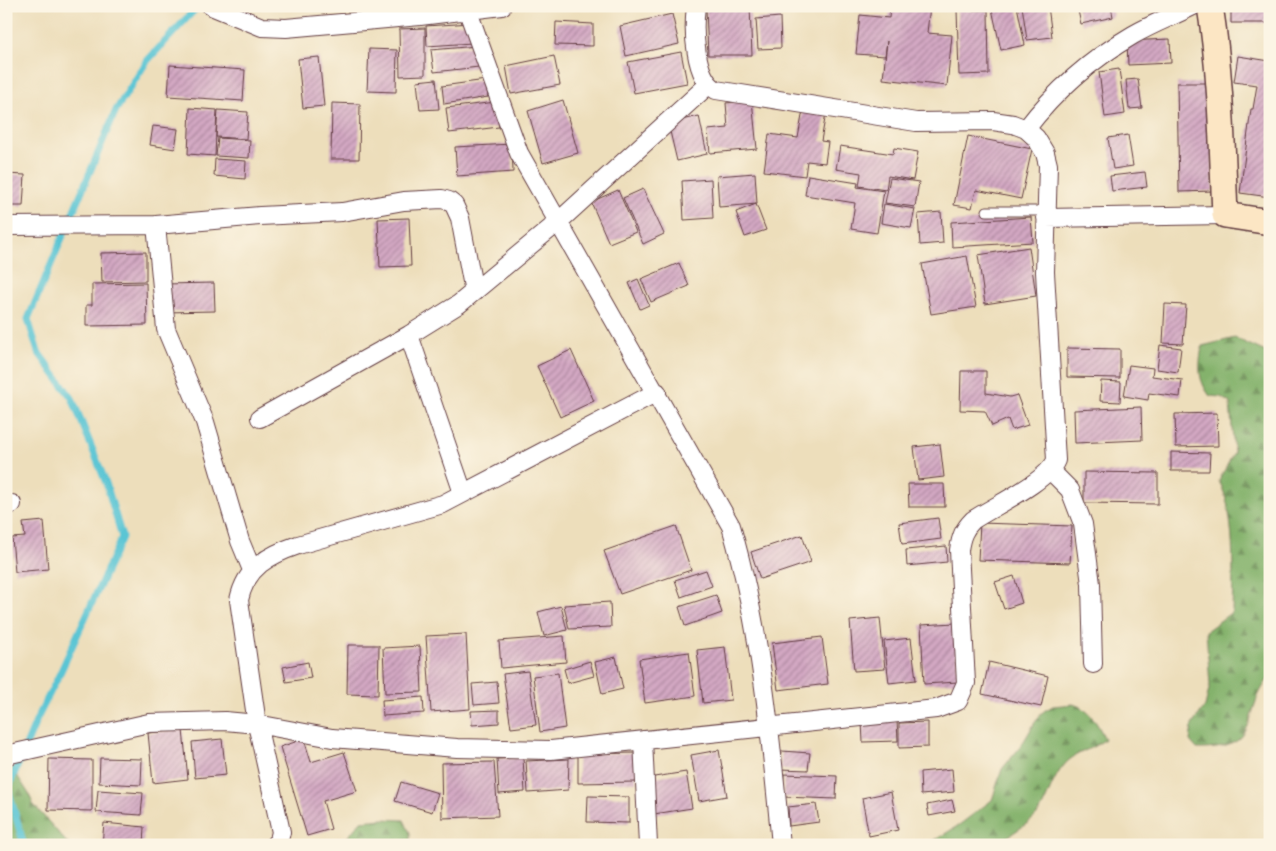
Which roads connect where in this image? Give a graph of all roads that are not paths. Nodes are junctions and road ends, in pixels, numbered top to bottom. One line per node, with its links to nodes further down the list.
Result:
1 (211, 6): 6 (street)
2 (502, 6): 6 (street)
3 (1193, 6): 8 (street)
4 (1210, 6): 11 (street)
5 (692, 7): 7 (street)
6 (467, 8): 13 (street)
7 (708, 85): 8 (street); 13 (street)
8 (1026, 129): 10 (street)
9 (987, 211): 10 (lane)
10 (1046, 215): 11 (street); 20 (street)
11 (1225, 215): 12 (street)
12 (1270, 222)
13 (557, 223): 16 (street); 18 (street)
14 (156, 225): 15 (street); 16 (street); 22 (street)
15 (6, 226)
16 (474, 292): 17 (street)
17 (409, 335): 19 (street); 21 (street)
18 (657, 392): 21 (street); 25 (street)
19 (260, 418)
20 (1050, 470): 23 (street); 25 (street)
21 (463, 493): 22 (street)
22 (252, 570): 24 (street)
23 (1093, 664)
24 (257, 724): 26 (street); 27 (street); 28 (street)
25 (770, 725): 26 (street); 30 (street)
26 (643, 740): 29 (street)
27 (10, 754)
28 (274, 845)
29 (648, 845)
30 (781, 845)

